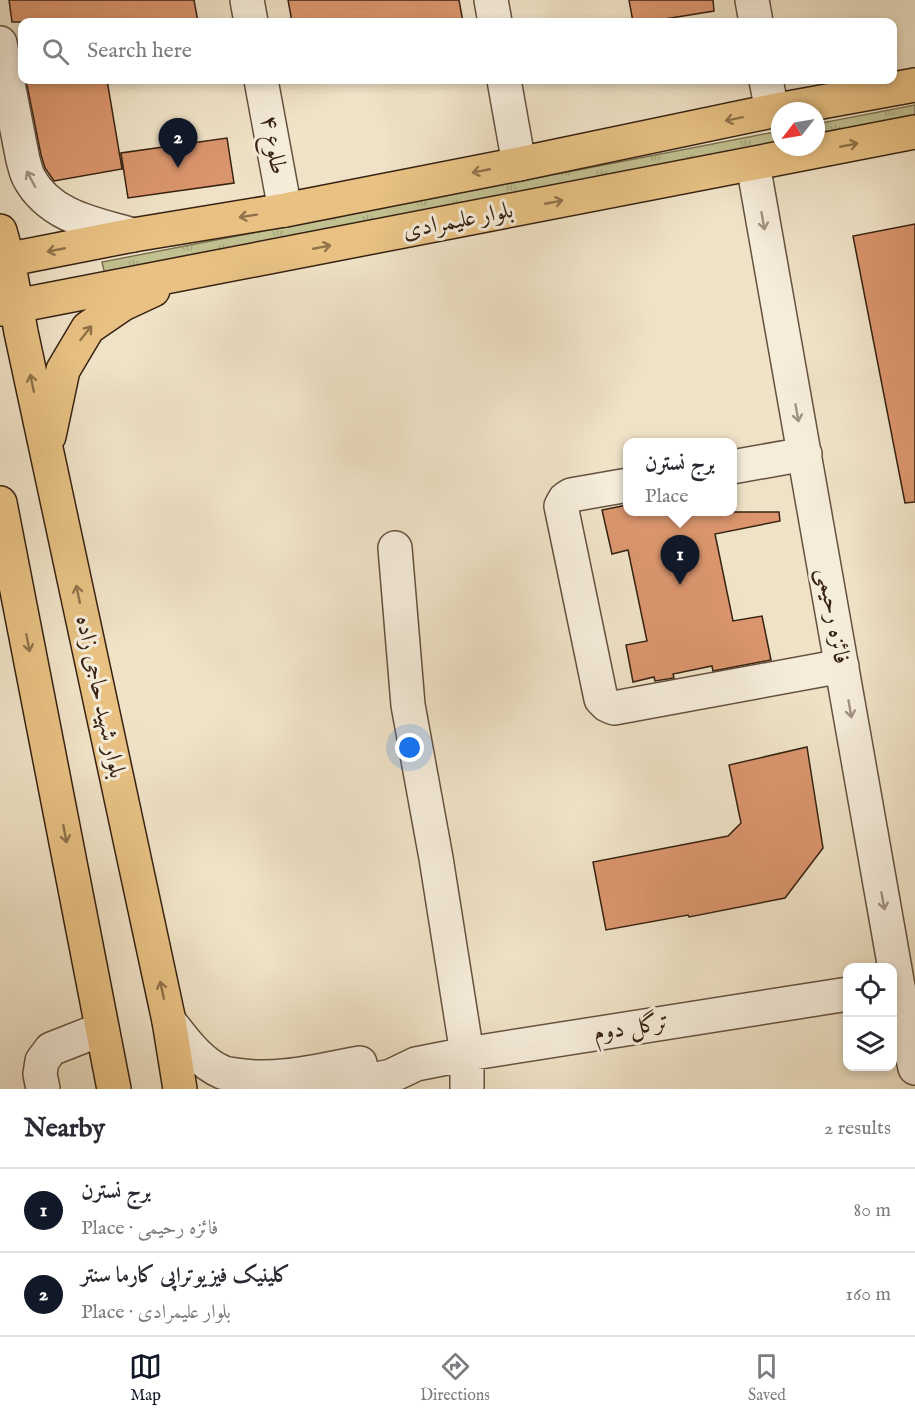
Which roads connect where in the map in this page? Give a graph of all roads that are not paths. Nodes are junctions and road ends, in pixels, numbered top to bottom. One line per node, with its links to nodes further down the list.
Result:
1 (247, 0): 4 (street)
2 (491, 0): 5 (street)
3 (752, 0): 6 (street)
4 (250, 18)
5 (494, 18)
6 (755, 18)
7 (0, 43): 19 (street, one-way to 7)
8 (262, 84): 18 (street, طلوع ۴)
9 (505, 84): 16 (street)
10 (767, 84): 13 (street)
11 (915, 85): 12 (main road, بلوار علیمرادی)
12 (822, 102)
13 (771, 106)
14 (771, 111): 16 (main road, بلوار علیمرادی, one-way to 16)
15 (915, 132): 17 (main road, بلوار علیمرادی, one-way to 15)
16 (519, 164): 18 (main road, بلوار علیمرادی, one-way to 18)
17 (753, 164): 21 (main road, بلوار علیمرادی, one-way to 17); 24 (street, فائزه رحیمی, one-way to 24)
18 (285, 210): 19 (main road, بلوار علیمرادی, one-way to 19)
19 (133, 235): 20 (main road, بلوار علیمرادی, one-way to 20)
20 (3, 250): 22 (main road, بلوار شهید حاجی زاده)
21 (196, 272): 22 (main road, بلوار علیمرادی); 23 (main road, one-way to 21)
22 (8, 308): 23 (main road, بلوار شهید حاجی زاده, one-way to 22)
23 (46, 446): 33 (main road, بلوار شهید حاجی زاده, one-way to 23)
24 (805, 454): 25 (street); 29 (street, فائزه رحیمی)
25 (737, 466)
26 (623, 486): 29 (street)
27 (0, 503): 34 (main road, one-way to 34)
28 (395, 548): 35 (street)
29 (842, 666): 30 (street, فائزه رحیمی, one-way to 30)
30 (891, 963)
31 (897, 994): 37 (street, فائزه رحیمی)
32 (843, 995): 35 (street, ترگل دوم)
33 (169, 1021): 36 (street, ترگل دوم); 40 (main road, بلوار شهید حاجی زاده)
34 (102, 1029): 38 (street); 39 (main road)
35 (467, 1054): 36 (street, ترگل دوم); 42 (street)
36 (416, 1064): 41 (street, ترگل دوم)
37 (915, 1068)
38 (43, 1089)
39 (114, 1089)
40 (180, 1089)
41 (329, 1089)
42 (467, 1089)

